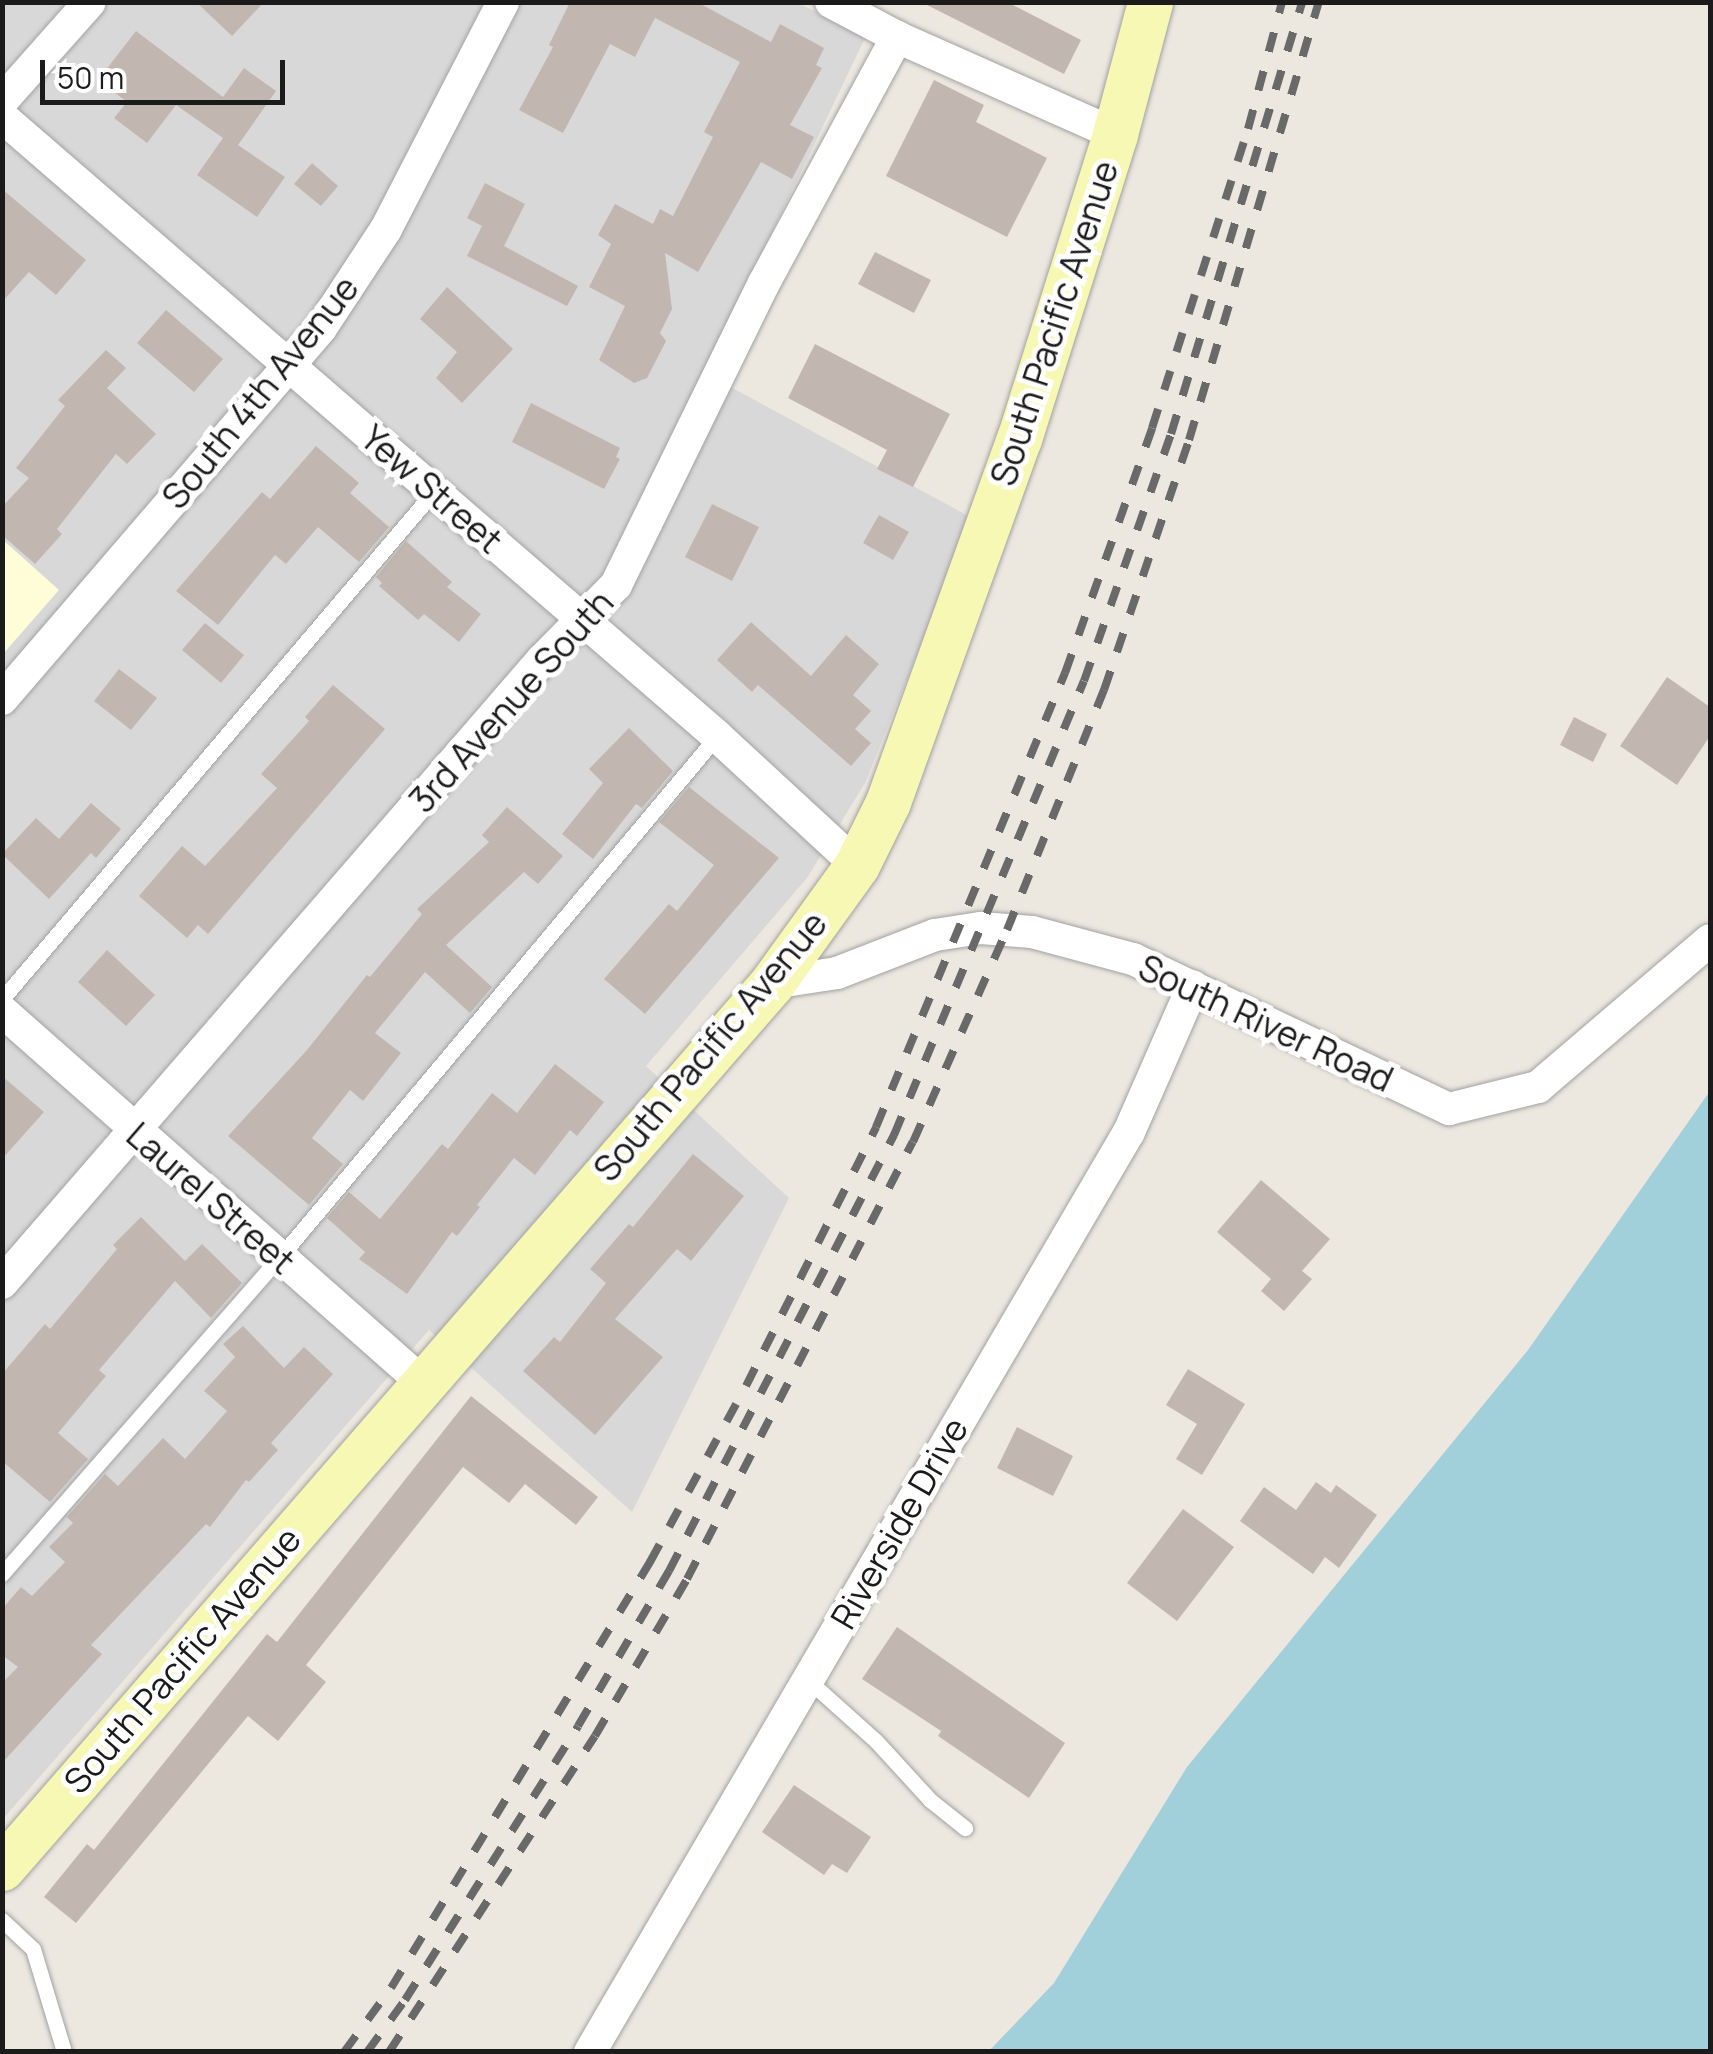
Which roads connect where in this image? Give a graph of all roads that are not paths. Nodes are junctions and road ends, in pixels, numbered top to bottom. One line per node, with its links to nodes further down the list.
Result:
1 (90, 2): 6 (street)
2 (503, 2): 9 (street, South 4th Avenue)
3 (830, 2): 5 (street)
4 (1150, 2): 8 (street, South Pacific Avenue)
5 (898, 38): 8 (street); 11 (street, 3rd Avenue South)
6 (2, 101)
7 (2, 117): 9 (street, Yew Street)
8 (1115, 134): 14 (street, South Pacific Avenue)
9 (288, 364): 10 (street, Yew Street); 12 (street, South 4th Avenue)
10 (435, 490): 11 (street, Yew Street); 18 (lane)
11 (582, 621): 13 (street, Yew Street); 20 (street, 3rd Avenue South)
12 (2, 699)
13 (717, 736): 14 (street, Yew Street); 21 (lane)
14 (857, 864): 16 (street, South Pacific Avenue)
15 (1710, 940): 17 (street, South River Road)
16 (772, 983): 17 (street, South River Road); 23 (street, South Pacific Avenue)
17 (1193, 986): 25 (street, Riverside Drive)
18 (2, 999)
19 (2, 1012): 20 (street, Laurel Street)
20 (135, 1132): 21 (street, Laurel Street); 22 (street, 3rd Avenue South)
21 (279, 1258): 23 (street, Laurel Street); 24 (lane)
22 (2, 1283)
23 (422, 1382): 27 (street, South Pacific Avenue)
24 (2, 1574)
25 (808, 1680): 26 (lane); 30 (street, Riverside Drive)
26 (965, 1828)
27 (2, 1868)
28 (2, 1920): 29 (lane)
29 (64, 2052)
30 (590, 2052)

